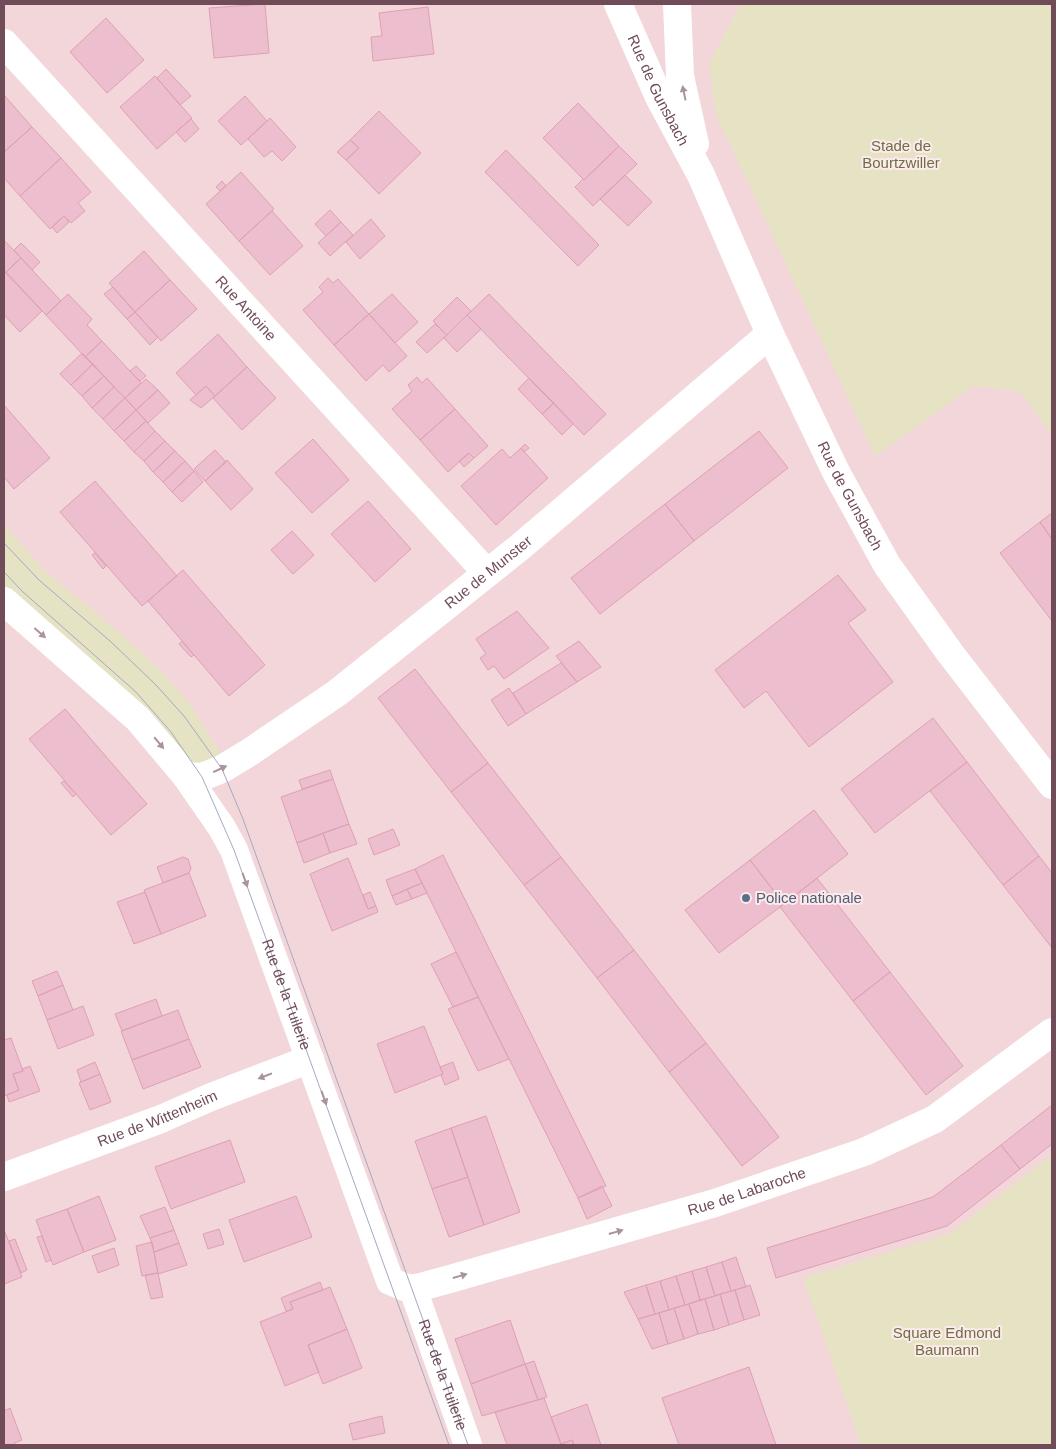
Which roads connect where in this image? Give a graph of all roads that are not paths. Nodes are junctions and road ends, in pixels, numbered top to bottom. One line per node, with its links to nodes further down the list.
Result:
1 (618, 4): 4 (street, Rue de Gunsbach)
2 (677, 4): 4 (street, Rue de Gunsbach, one-way to 2)
3 (4, 43): 6 (street, Rue Antoine)
4 (701, 175): 5 (street, Rue de Gunsbach)
5 (770, 334): 6 (street, Rue de Munster); 9 (street, Rue de Gunsbach)
6 (487, 573): 8 (street, Rue de Munster, one-way to 6)
7 (4, 600): 8 (street, Rue de la Tuilerie, one-way to 8)
8 (186, 776): 11 (street, Rue de la Tuilerie, one-way to 11)
9 (1052, 785)
10 (1052, 1032): 13 (street, Rue de Labaroche, one-way to 10)
11 (310, 1060): 12 (street, Rue de Wittenheim, one-way to 12); 13 (street, Rue de la Tuilerie, one-way to 13)
12 (4, 1177)
13 (413, 1289): 14 (street, Rue de la Tuilerie)
14 (468, 1445)

